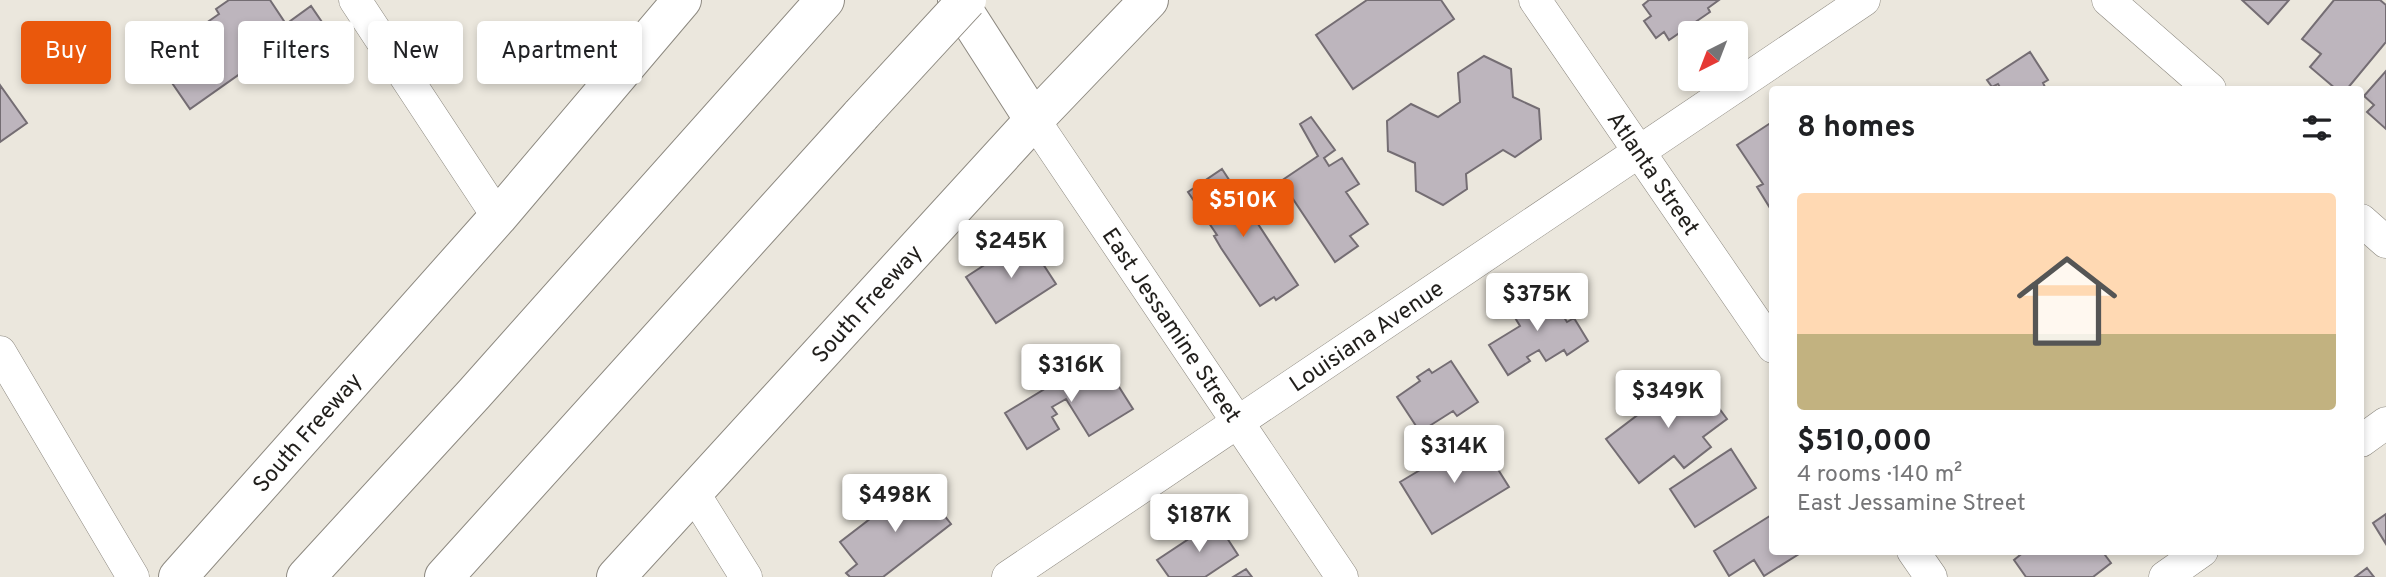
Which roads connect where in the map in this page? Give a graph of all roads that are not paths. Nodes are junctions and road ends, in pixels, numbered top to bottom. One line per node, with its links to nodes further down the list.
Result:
1 (355, 0): 13 (street)
2 (682, 0): 13 (main road, South Freeway)
3 (825, 0): 26 (main road)
4 (957, 0): 11 (main road, East Jessamine Street)
5 (968, 0): 27 (main road, bridge)
6 (1149, 0): 11 (main road, South Freeway)
7 (1535, 0): 12 (street, Atlanta Street)
8 (1864, 0): 12 (street, Louisiana Avenue)
9 (2108, 0): 10 (street)
10 (2207, 86)
11 (1034, 121): 18 (street, East Jessamine Street); 21 (main road, South Freeway)
12 (1639, 152): 16 (street, Atlanta Street); 18 (street, Louisiana Avenue)
13 (498, 217): 25 (main road, South Freeway)
14 (2364, 223): 15 (street)
15 (2386, 242)
16 (1769, 341)
17 (0, 352): 24 (street)
18 (1238, 422): 30 (street, Louisiana Avenue); 31 (street, East Jessamine Street)
19 (2386, 423): 20 (street)
20 (2364, 439)
21 (693, 492): 28 (main road, South Freeway); 29 (street)
22 (1916, 555): 32 (street)
23 (2196, 555): 33 (street)
24 (133, 577)
25 (178, 577)
26 (306, 577)
27 (444, 577)
28 (616, 577)
29 (746, 577)
30 (1008, 577)
31 (1342, 577)
32 (1931, 577)
33 (2165, 577)

